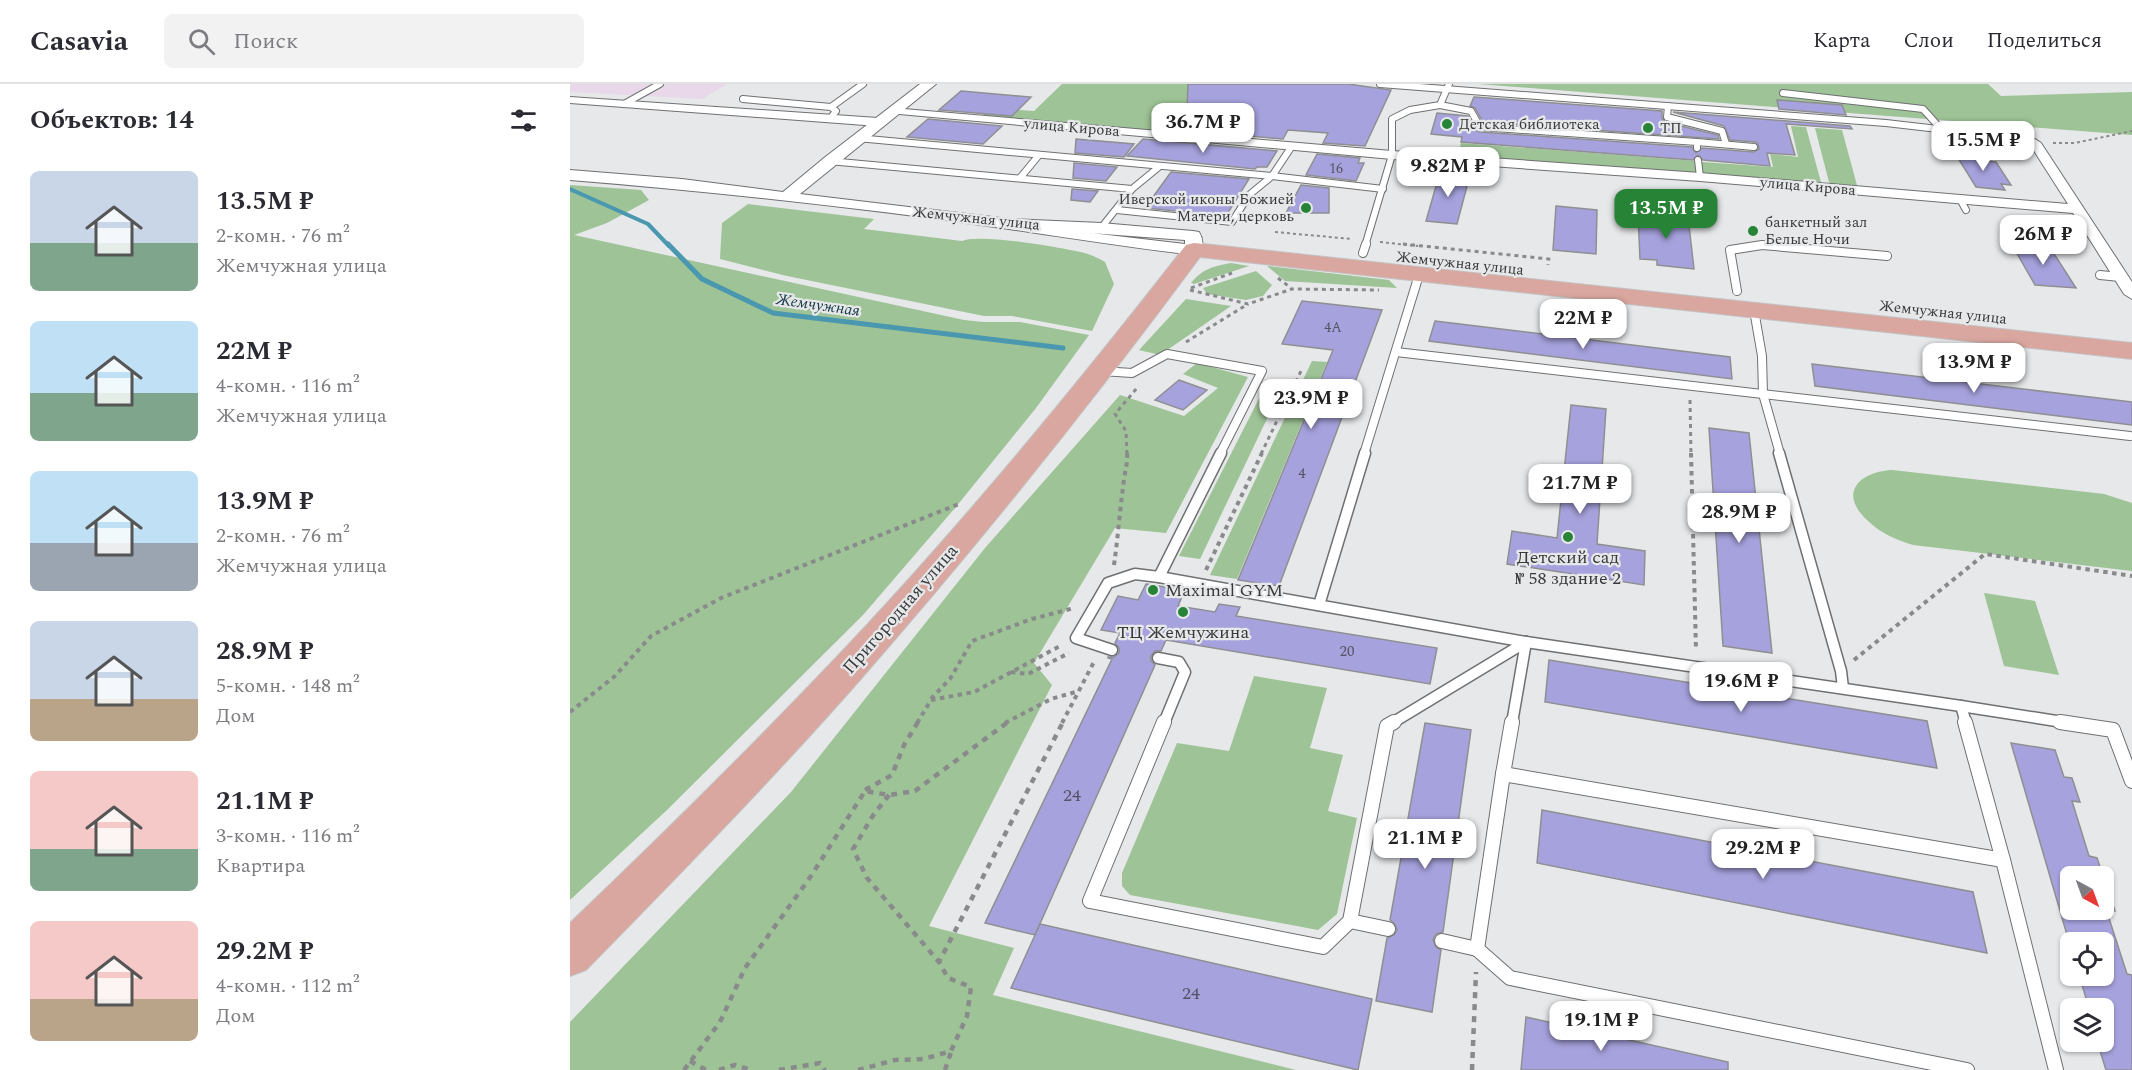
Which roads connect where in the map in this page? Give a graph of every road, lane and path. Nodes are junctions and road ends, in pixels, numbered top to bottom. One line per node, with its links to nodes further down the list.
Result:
1 (660, 84): 10 (lane)
2 (863, 84): 14 (lane)
3 (929, 84): 13 (street)
4 (1380, 84): 5 (lane)
5 (1448, 86): 11 (lane); 12 (lane)
6 (1783, 93): 17 (lane)
7 (743, 99): 9 (lane)
8 (570, 100): 10 (street)
9 (788, 103): 14 (lane); 15 (lane)
10 (624, 105): 15 (street)
11 (1440, 105): 21 (lane); 24 (lane)
12 (1668, 106): 17 (lane); 21 (lane)
13 (892, 111): 16 (street); 22 (street, улица Кирова)
14 (830, 113): 15 (street); 16 (street)
15 (776, 115)
16 (878, 122): 19 (street)
17 (1942, 130): 20 (lane)
18 (2132, 131): 20 (path)
19 (857, 138): 25 (lane); 27 (street)
20 (2035, 143): 36 (street)
21 (1726, 144): 23 (lane)
22 (1292, 146): 24 (street, улица Кирова); 30 (lane)
23 (1754, 147)
24 (1392, 155): 31 (street, улица Кирова); 34 (lane)
25 (1039, 156): 28 (lane); 32 (lane)
26 (1698, 160): 31 (lane)
27 (829, 161): 32 (lane); 35 (street)
28 (1160, 166): 30 (lane); 33 (lane)
29 (570, 175): 35 (street)
30 (1272, 176): 34 (lane); 37 (lane)
31 (1700, 177): 36 (street, улица Кирова)
32 (1020, 178): 33 (lane)
33 (1132, 189): 37 (lane)
34 (1383, 189): 41 (lane)
35 (788, 196): 38 (street, Жемчужная улица)
36 (2078, 209): 48 (street)
37 (1117, 210): 39 (lane)
38 (1009, 224): 39 (street, Жемчужная улица); 40 (street)
39 (1101, 228): 40 (street, Жемчужная улица)
40 (1187, 245): 42 (main road, Жемчужная улица); 57 (main road, Пригородная улица); 62 (main road)
41 (1365, 247): 42 (main road, Жемчужная улица); 42 (path); 44 (path); 49 (main road, Жемчужная улица)
42 (1254, 250): 45 (main road, Жемчужная улица); 51 (path)
43 (1887, 256): 49 (lane)
44 (1548, 265)
45 (1419, 275): 52 (main road, Жемчужная улица); 55 (lane)
46 (2100, 275): 48 (lane)
47 (1276, 276): 51 (path)
48 (2120, 277): 50 (street)
49 (1737, 291): 53 (main road, Жемчужная улица)
50 (2132, 294)
51 (1248, 304): 56 (path)
52 (1754, 310): 54 (main road, Жемчужная улица); 60 (lane)
53 (2132, 332)
54 (2132, 351)
55 (1396, 352): 59 (lane); 69 (lane)
56 (1167, 354): 57 (lane); 65 (lane); 66 (path)
57 (1100, 371): 62 (main road, Пригородная улица)
58 (1301, 371): 67 (path)
59 (1690, 384): 60 (lane); 75 (path)
60 (1763, 394): 61 (lane); 76 (lane)
61 (2130, 436)
62 (1042, 441): 92 (main road, Пригородная улица)
63 (960, 504): 82 (path)
64 (2132, 576): 76 (path)
65 (1159, 577): 66 (lane); 67 (lane)
66 (1108, 583): 68 (lane)
67 (1199, 584): 69 (lane)
68 (1097, 602): 70 (lane); 80 (path)
69 (1319, 605): 72 (lane)
70 (1076, 638): 71 (lane); 77 (path)
71 (1087, 642): 73 (lane); 77 (path); 79 (path)
72 (1526, 642): 75 (lane); 83 (lane); 88 (lane)
73 (1112, 650)
74 (1158, 658): 88 (lane)
75 (1696, 666): 78 (lane)
76 (1841, 671): 78 (lane)
77 (1011, 672): 80 (path)
78 (1843, 688): 81 (lane)
79 (1079, 691): 86 (path); 93 (path)
80 (931, 700): 85 (path)
81 (1961, 706): 84 (lane); 87 (lane)
82 (570, 712)
83 (1503, 774): 87 (lane); 91 (lane)
84 (2132, 782)
85 (865, 791): 86 (path); 95 (path)
86 (889, 795): 93 (path)
87 (2003, 860): 106 (lane)
88 (1350, 921): 89 (lane)
89 (1388, 929)
90 (1442, 941): 91 (lane)
91 (1477, 949): 104 (path); 105 (lane)
92 (570, 954)
93 (939, 962): 94 (path)
94 (951, 1051): 102 (path); 103 (path)
95 (690, 1061): 96 (path); 97 (path)
96 (684, 1070)
97 (706, 1070)
98 (719, 1070): 99 (path)
99 (751, 1070)
100 (779, 1070): 101 (path)
101 (825, 1070)
102 (858, 1070)
103 (945, 1070)
104 (1472, 1070)
105 (1966, 1070)
106 (2056, 1070)

